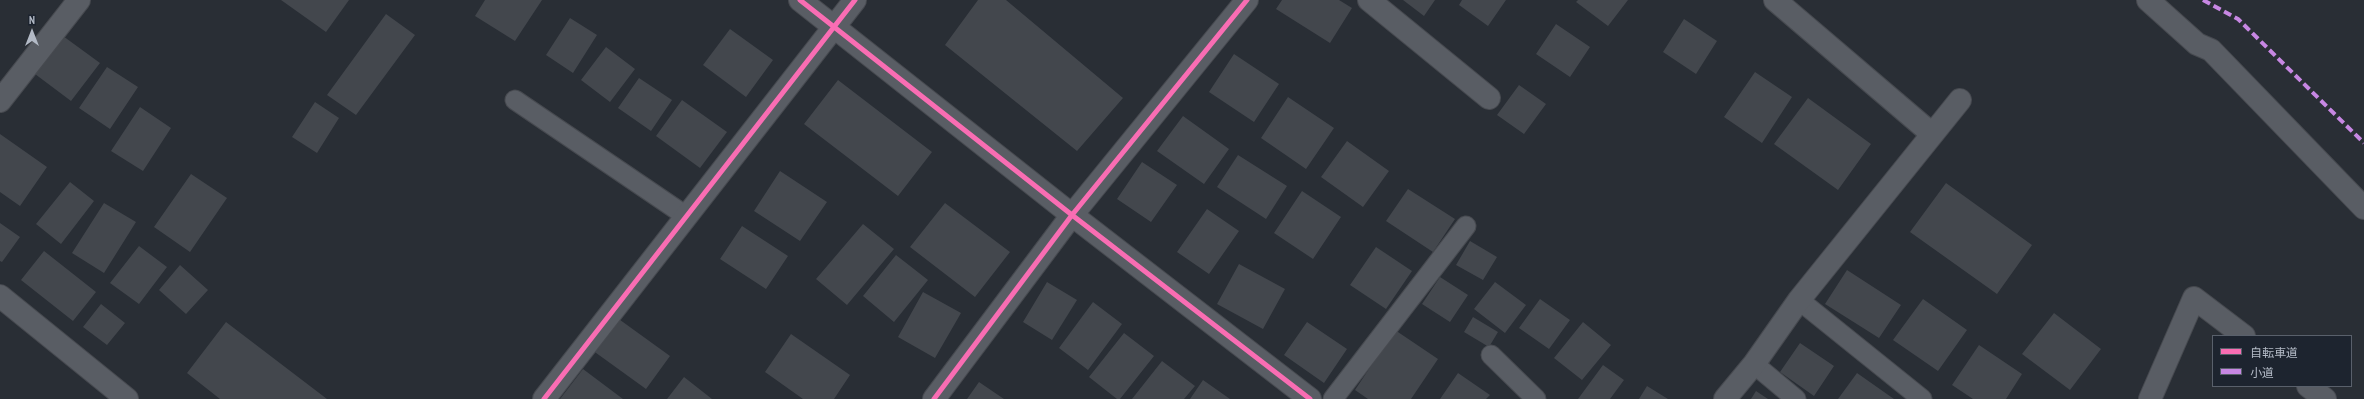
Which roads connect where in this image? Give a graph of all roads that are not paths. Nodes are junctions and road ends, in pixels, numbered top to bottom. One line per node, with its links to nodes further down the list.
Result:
1 (80, 0): 12 (street)
2 (800, 0): 8 (street)
3 (855, 0): 8 (street)
4 (1246, 0): 15 (street)
5 (1368, 0): 9 (street)
6 (1775, 0): 13 (street)
7 (2148, 0): 14 (street)
8 (835, 27): 15 (street); 16 (street)
9 (1489, 98)
10 (515, 100): 16 (lane)
11 (1960, 100): 13 (street)
12 (0, 101)
13 (1932, 134): 19 (street)
14 (2364, 208)
15 (1072, 215): 26 (street); 27 (street)
16 (686, 216): 25 (street)
17 (1466, 226): 28 (lane)
18 (0, 296): 24 (street)
19 (1799, 300): 22 (street); 32 (lane)
20 (2243, 335): 33 (street)
21 (1491, 355): 29 (lane)
22 (1754, 364): 30 (street); 31 (lane)
23 (2309, 387): 34 (street)
24 (127, 399)
25 (544, 399)
26 (934, 399)
27 (1310, 399)
28 (1333, 399)
29 (1536, 399)
30 (1725, 399)
31 (1796, 399)
32 (1922, 399)
33 (2150, 399)
34 (2325, 399)

